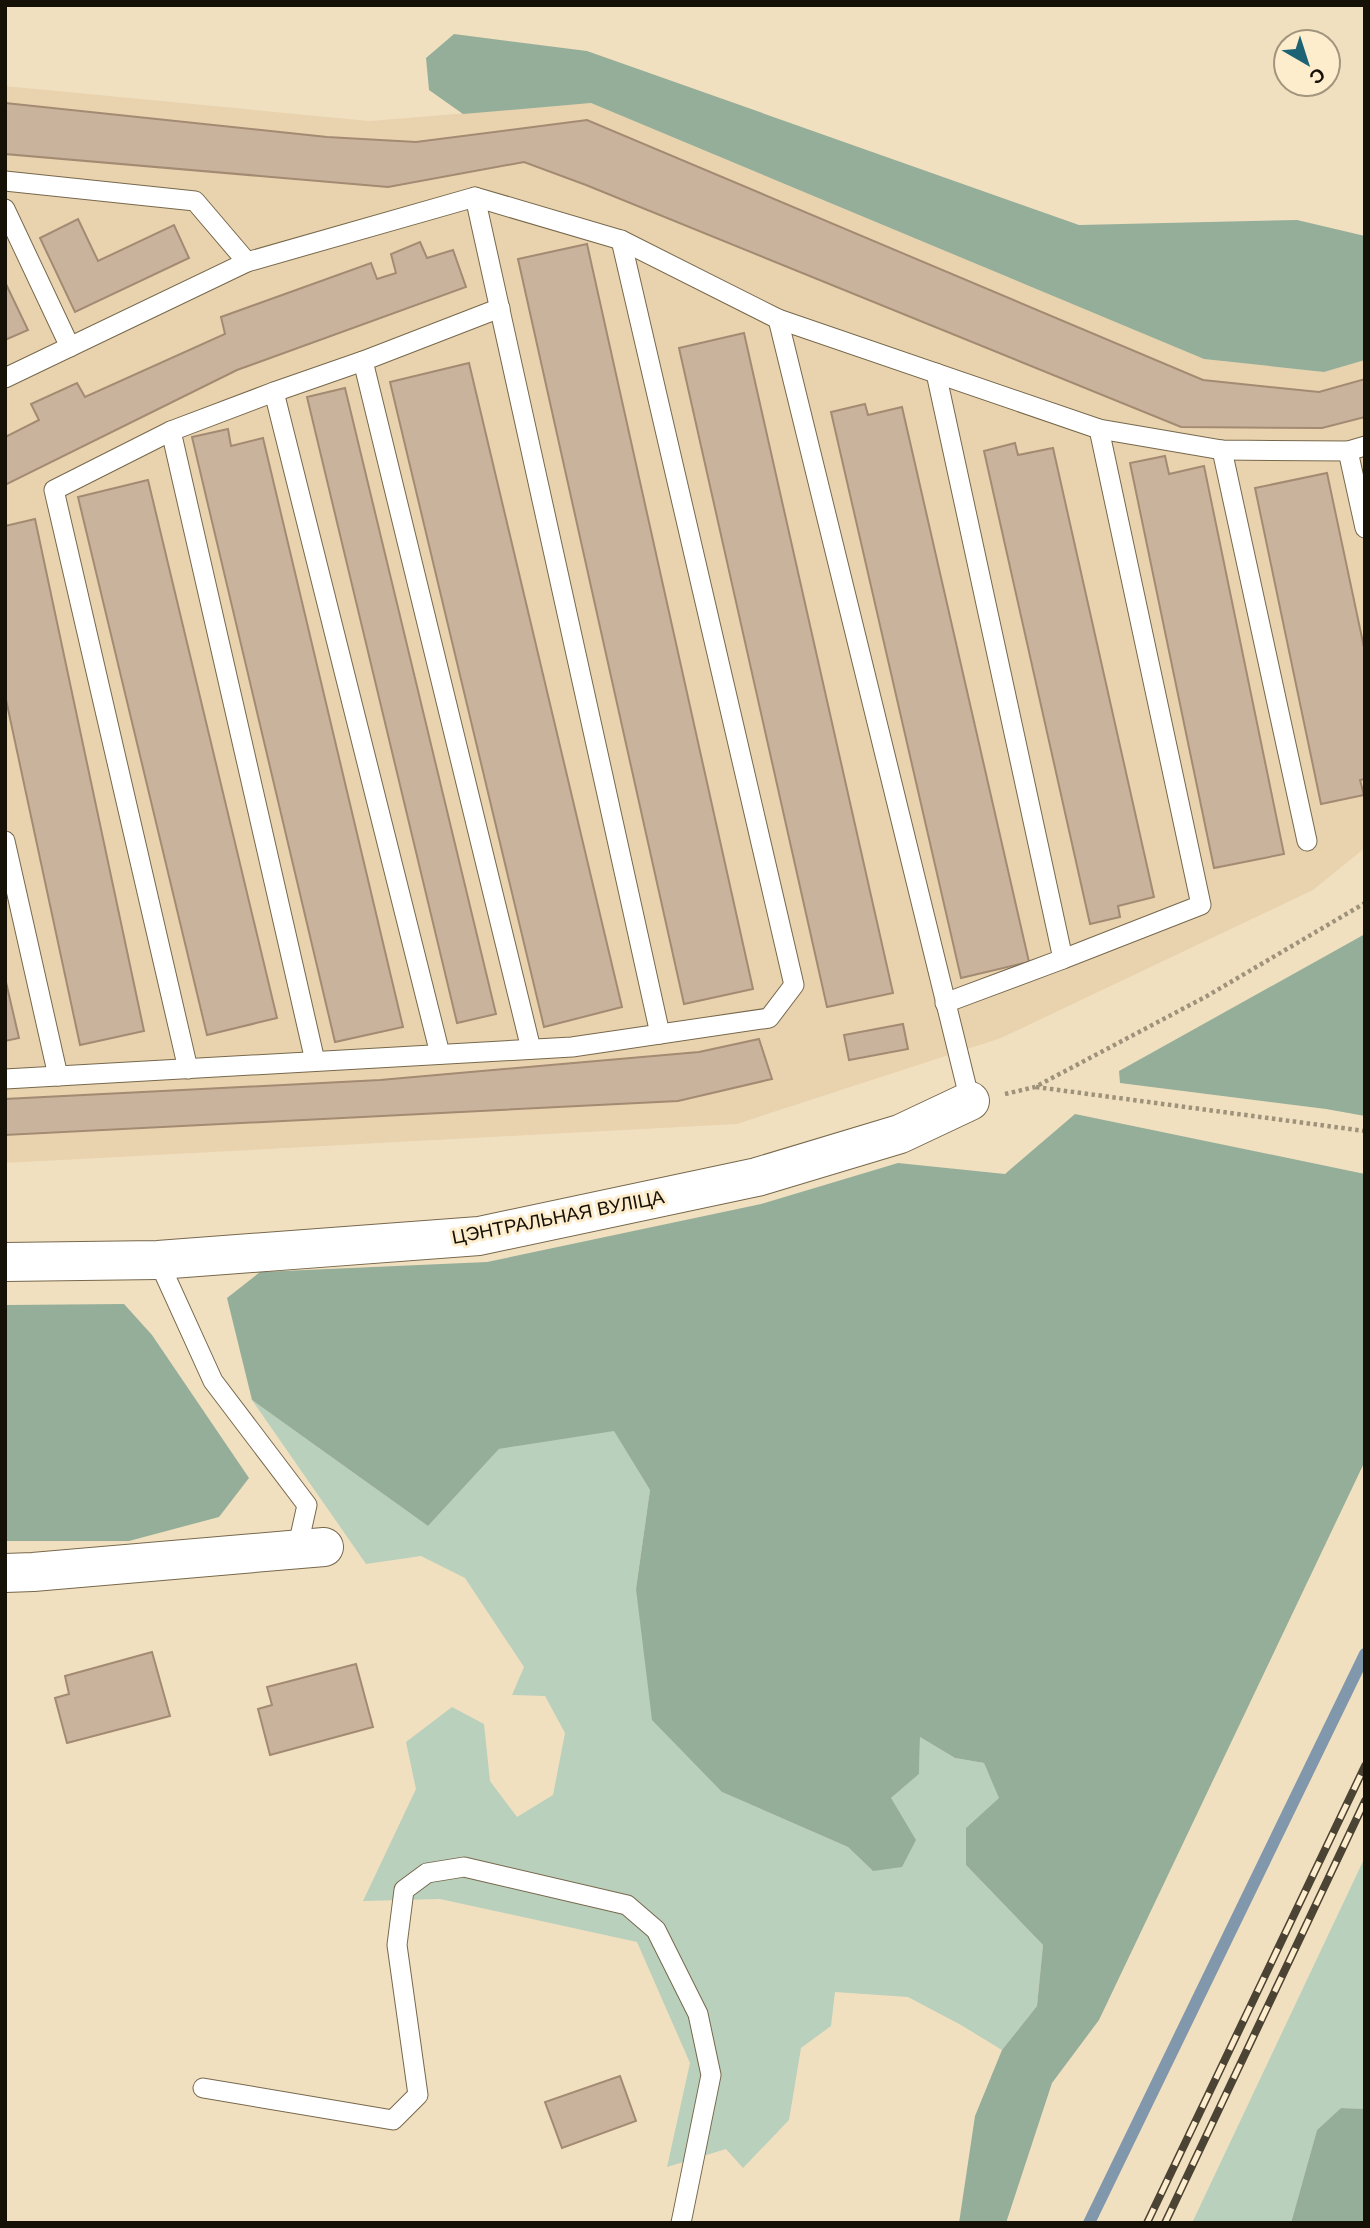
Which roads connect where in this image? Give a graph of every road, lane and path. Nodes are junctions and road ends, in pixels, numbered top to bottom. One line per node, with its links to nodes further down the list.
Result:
1 (5, 181): 5 (lane)
2 (475, 197): 4 (lane); 5 (lane); 6 (lane)
3 (5, 209): 8 (lane)
4 (621, 240): 7 (lane); 23 (lane)
5 (247, 262): 8 (lane)
6 (500, 308): 9 (lane); 23 (lane)
7 (778, 319): 10 (lane); 22 (lane)
8 (70, 347): 11 (lane)
9 (363, 361): 12 (lane); 24 (lane)
10 (936, 373): 13 (lane); 21 (lane)
11 (5, 378)
12 (274, 392): 14 (lane); 25 (lane)
13 (1099, 429): 16 (lane); 21 (lane)
14 (171, 430): 26 (lane); 27 (lane)
15 (1356, 448): 16 (lane); 17 (lane)
16 (1222, 450): 19 (lane)
17 (1365, 528)
18 (5, 841): 28 (lane)
19 (1307, 841)
20 (1365, 904): 30 (path)
21 (1063, 958): 22 (lane)
22 (945, 1003): 31 (lane)
23 (660, 1034): 24 (lane)
24 (531, 1049): 25 (lane)
25 (440, 1054): 26 (lane)
26 (315, 1061): 27 (lane)
27 (188, 1069): 28 (lane)
28 (58, 1076): 29 (lane)
29 (5, 1079)
30 (1035, 1087): 31 (path); 32 (path)
31 (970, 1101): 33 (street, ЦЭНТРАЛЬНАЯ ВУЛІЦА)
32 (1365, 1131)
33 (158, 1260): 34 (street, ЦЭНТРАЛЬНАЯ ВУЛІЦА); 35 (lane)
34 (5, 1262)
35 (311, 1548): 36 (street)
36 (5, 1573)
37 (203, 2088): 38 (lane)
38 (681, 2223)

